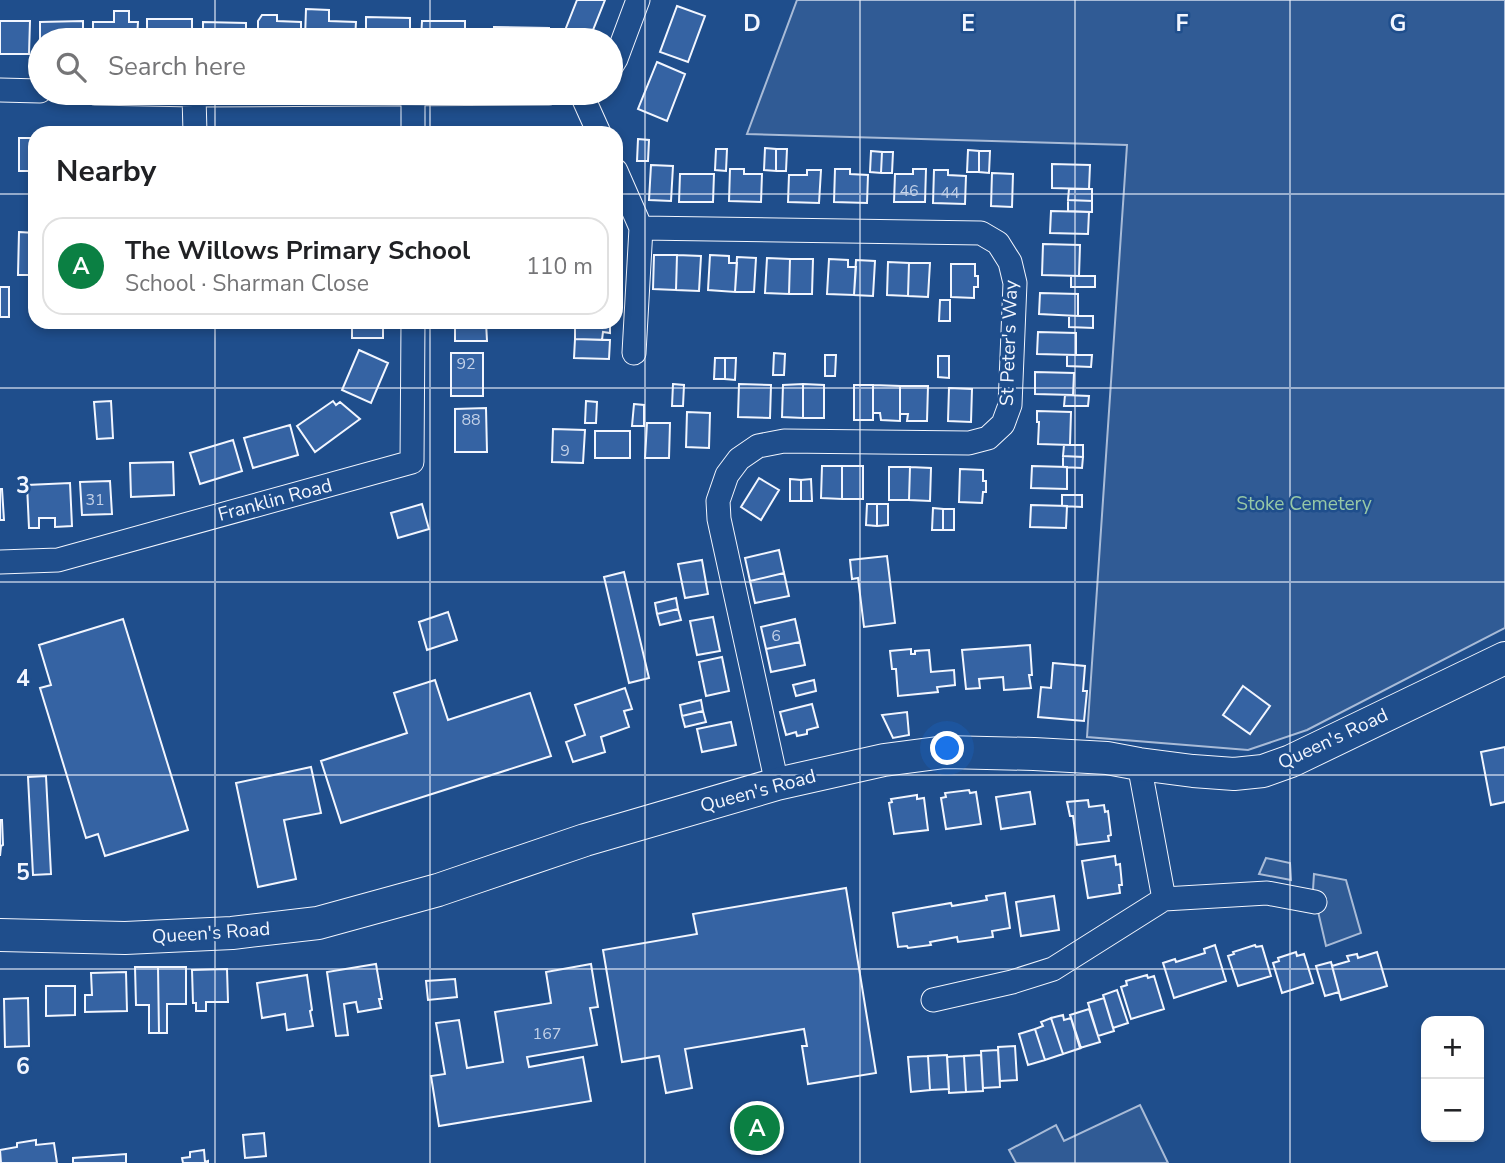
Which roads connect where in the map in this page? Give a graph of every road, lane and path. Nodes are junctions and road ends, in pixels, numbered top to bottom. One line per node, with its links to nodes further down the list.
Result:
1 (638, 0): 2 (street)
2 (623, 40)
3 (0, 90): 4 (street)
4 (28, 91)
5 (194, 105): 8 (street)
6 (413, 105): 9 (street)
7 (586, 105): 10 (street)
8 (195, 126)
9 (413, 126)
10 (596, 126)
11 (623, 187): 12 (street)
12 (641, 228): 14 (street); 18 (street, St Peter's Way)
13 (412, 329): 15 (street, Franklin Road)
14 (634, 353)
15 (0, 562)
16 (1505, 658): 17 (street, Queen's Road)
17 (1139, 764): 18 (street, Queen's Road); 19 (street)
18 (777, 784): 21 (street, Queen's Road)
19 (1164, 899): 20 (street); 22 (street)
20 (1315, 902)
21 (0, 935)
22 (933, 1000)

